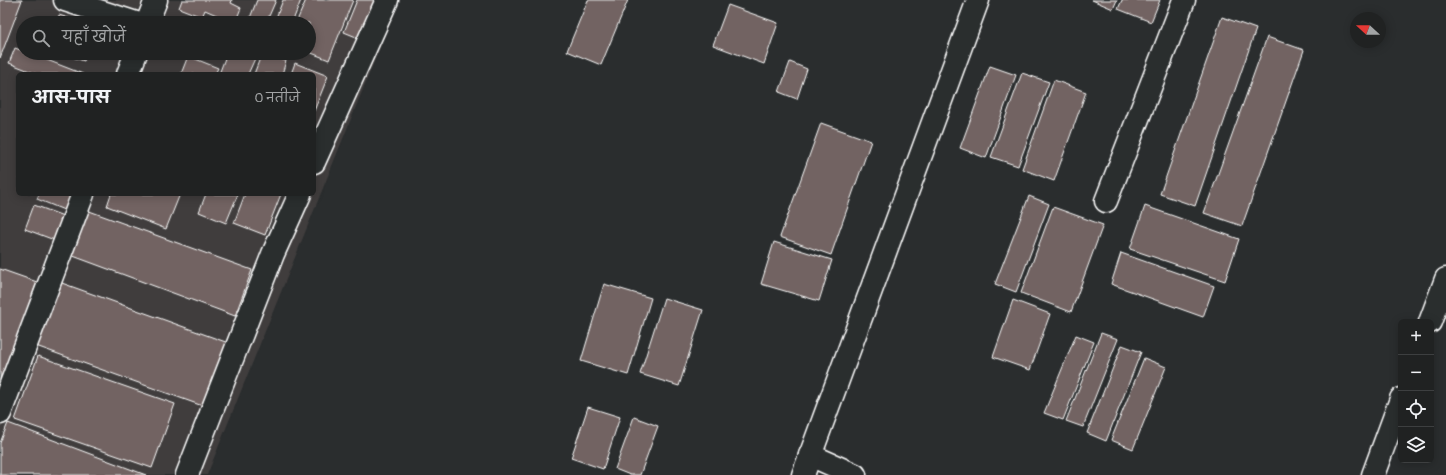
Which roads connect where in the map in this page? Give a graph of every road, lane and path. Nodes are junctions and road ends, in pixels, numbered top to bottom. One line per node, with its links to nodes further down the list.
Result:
1 (65, 0): 6 (lane)
2 (156, 0): 7 (lane)
3 (387, 0): 10 (lane)
4 (978, 0): 18 (lane)
5 (1184, 0): 13 (lane)
6 (114, 16)
7 (150, 16)
8 (133, 60): 9 (lane)
9 (129, 72)
10 (316, 158)
11 (82, 196): 17 (lane)
12 (299, 196): 19 (lane)
13 (1106, 201)
14 (1446, 279): 15 (lane)
15 (1431, 319)
16 (1398, 407): 22 (lane)
17 (0, 414)
18 (810, 455): 20 (lane); 21 (lane)
19 (186, 475)
20 (803, 475)
21 (855, 475)
22 (1372, 475)

